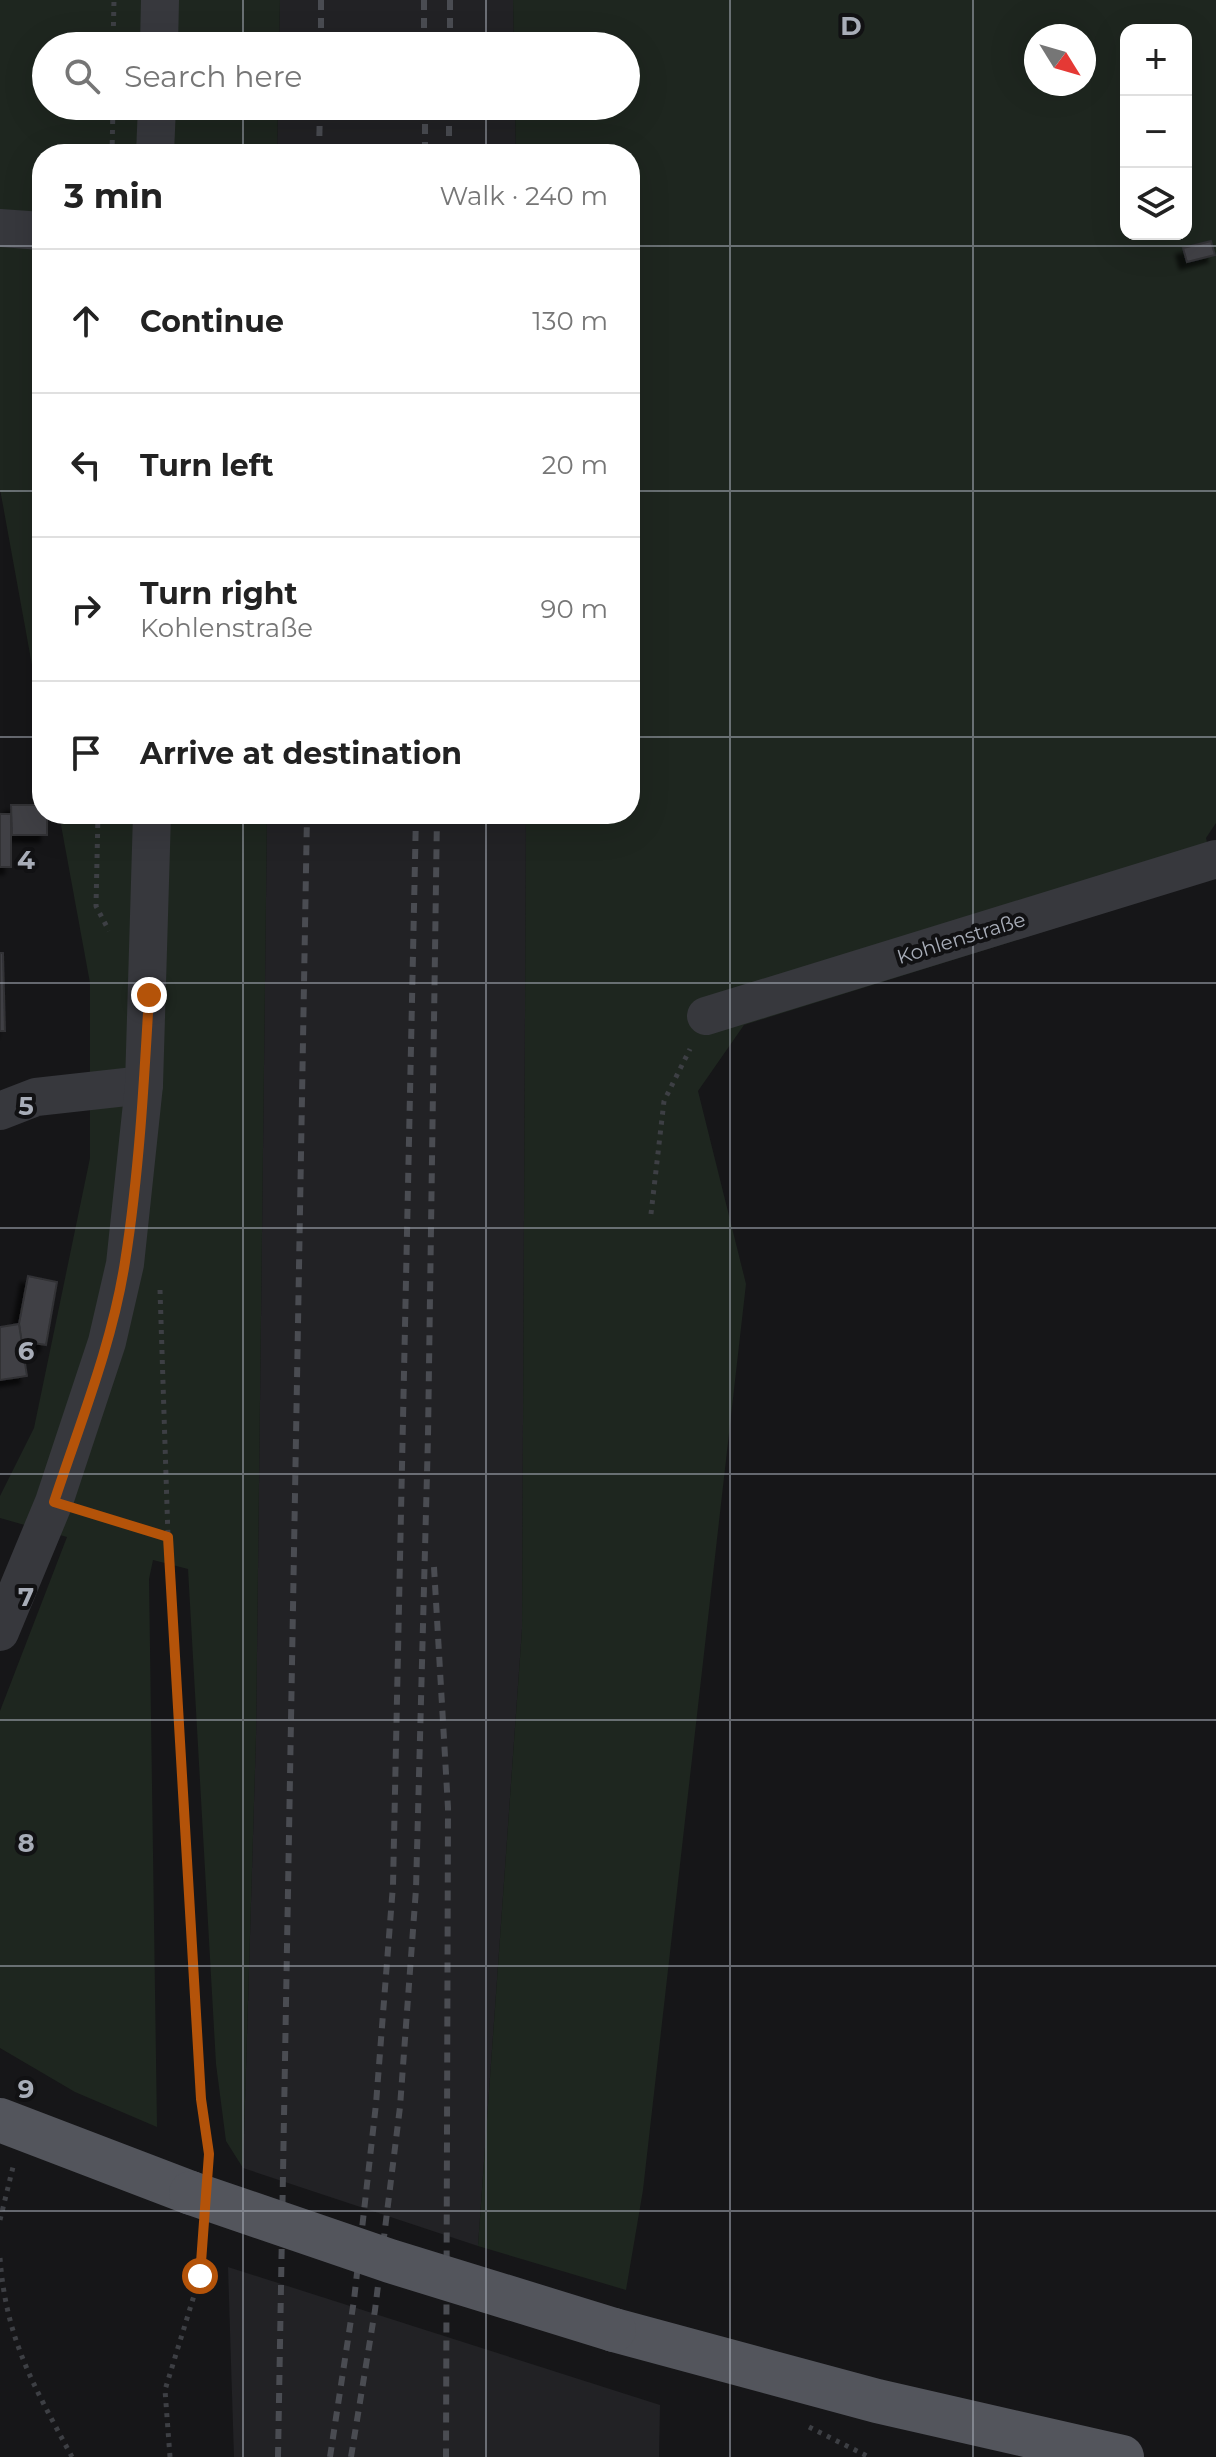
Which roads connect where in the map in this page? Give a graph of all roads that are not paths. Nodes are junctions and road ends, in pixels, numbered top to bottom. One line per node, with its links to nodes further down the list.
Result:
1 (160, 0): 2 (street)
2 (159, 32)
3 (156, 120): 4 (street)
4 (155, 144)
5 (0, 228): 6 (street)
6 (32, 230)
7 (152, 824): 10 (street)
8 (1216, 859): 9 (street, Kohlenstraße)
9 (706, 1016)
10 (144, 1085): 11 (street); 12 (street)
11 (0, 1111)
12 (0, 1632)
13 (0, 2120): 14 (main road, bridge)
14 (1122, 2457)

